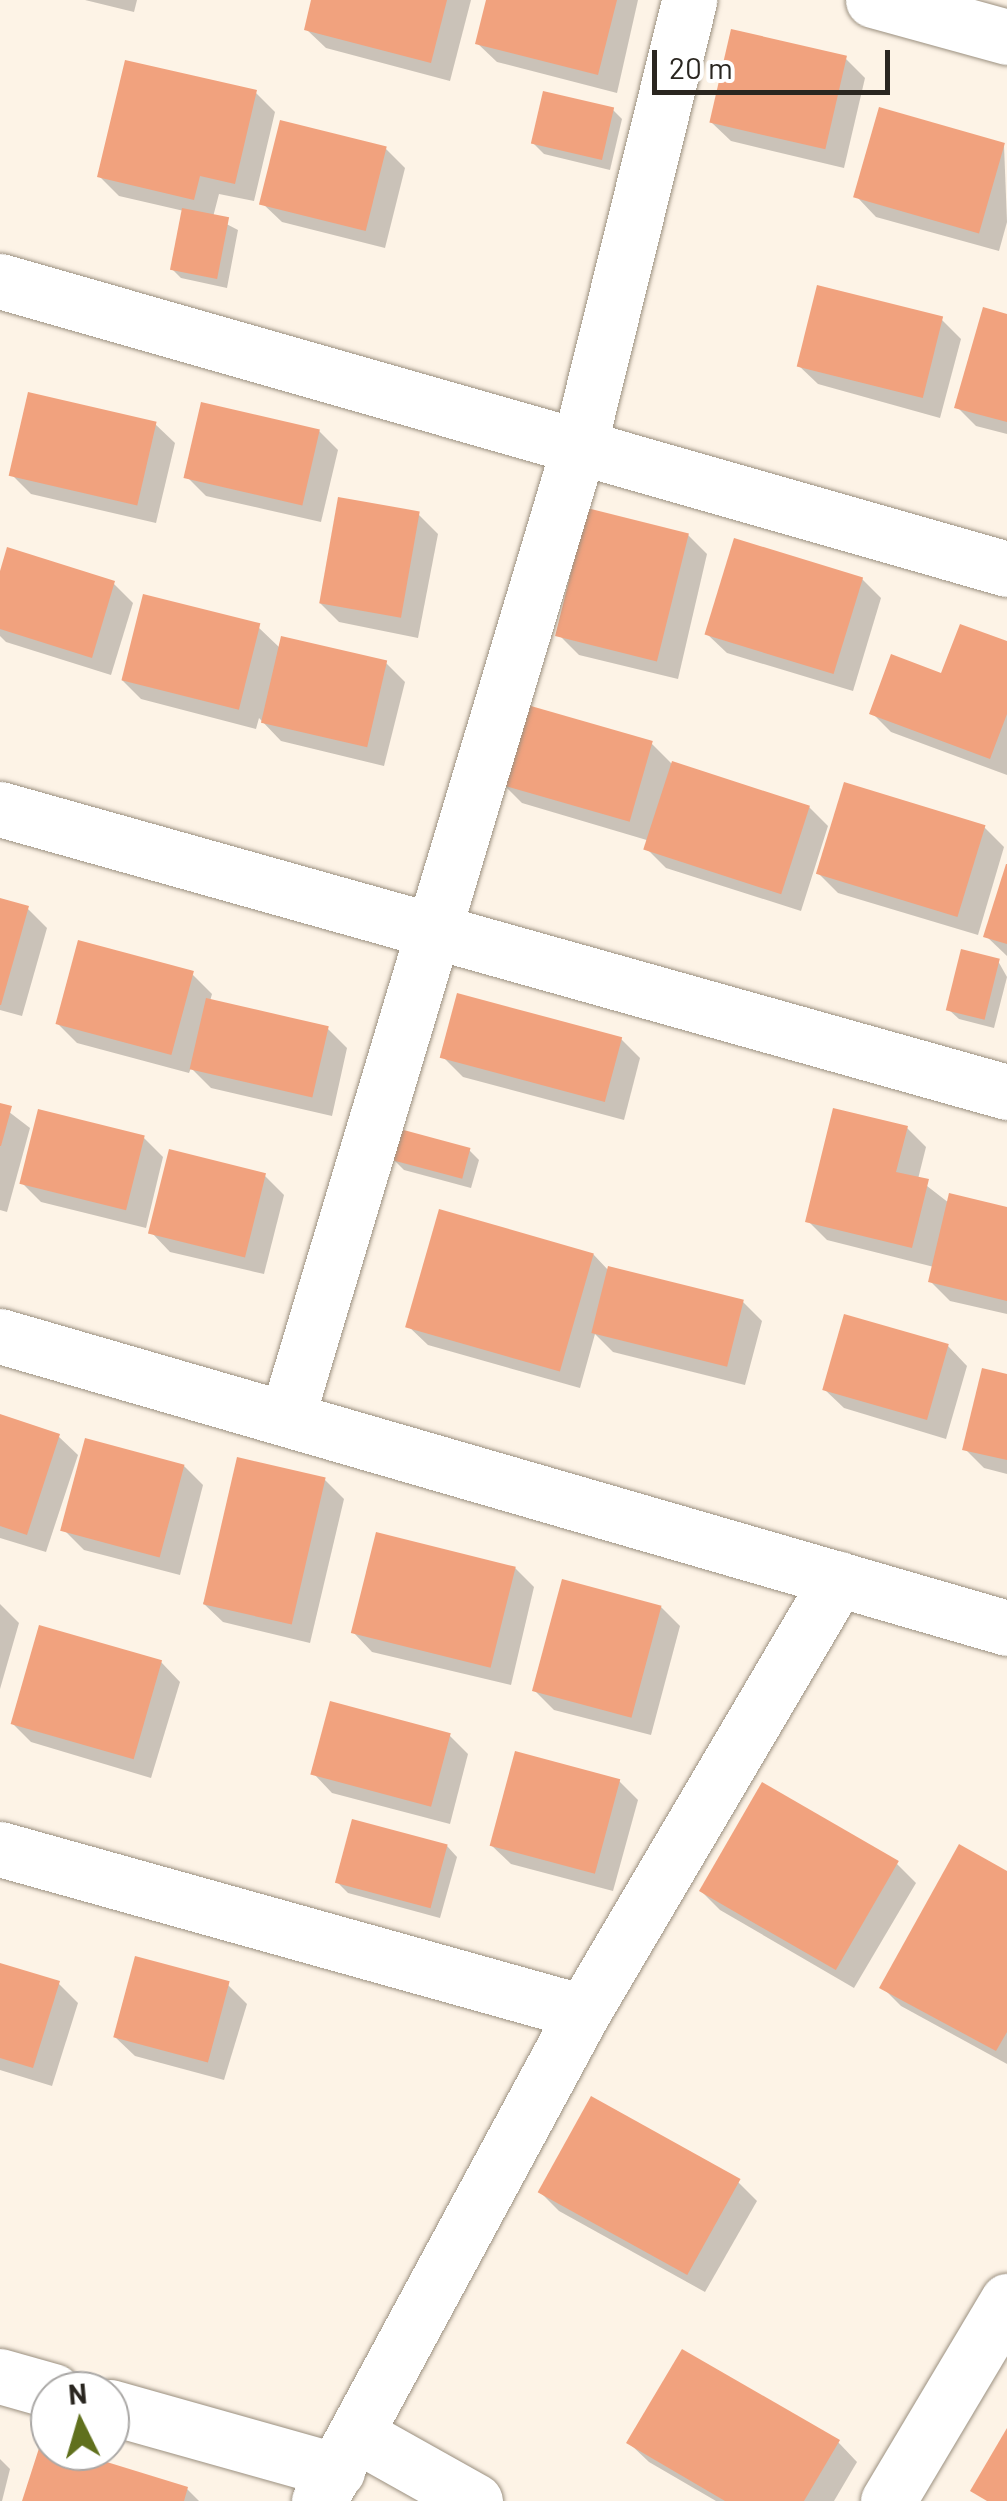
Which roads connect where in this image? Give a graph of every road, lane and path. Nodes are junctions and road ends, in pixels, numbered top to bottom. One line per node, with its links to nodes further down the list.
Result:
1 (689, 0): 5 (street)
2 (873, 0): 3 (street)
3 (1007, 37)
4 (0, 281): 5 (street)
5 (578, 446): 6 (street); 8 (street)
6 (1007, 568)
7 (0, 809): 8 (street)
8 (431, 928): 9 (street); 11 (street)
9 (1007, 1092)
10 (0, 1336): 11 (street)
11 (288, 1416): 12 (street)
12 (838, 1578): 13 (street); 15 (street)
13 (1007, 1628)
14 (0, 1850): 15 (street)
15 (583, 2012): 20 (street)
16 (1007, 2300): 22 (street)
17 (0, 2376): 18 (street)
18 (30, 2384)
19 (130, 2413): 20 (street)
20 (338, 2470): 21 (street)
21 (475, 2501)
22 (888, 2501)

